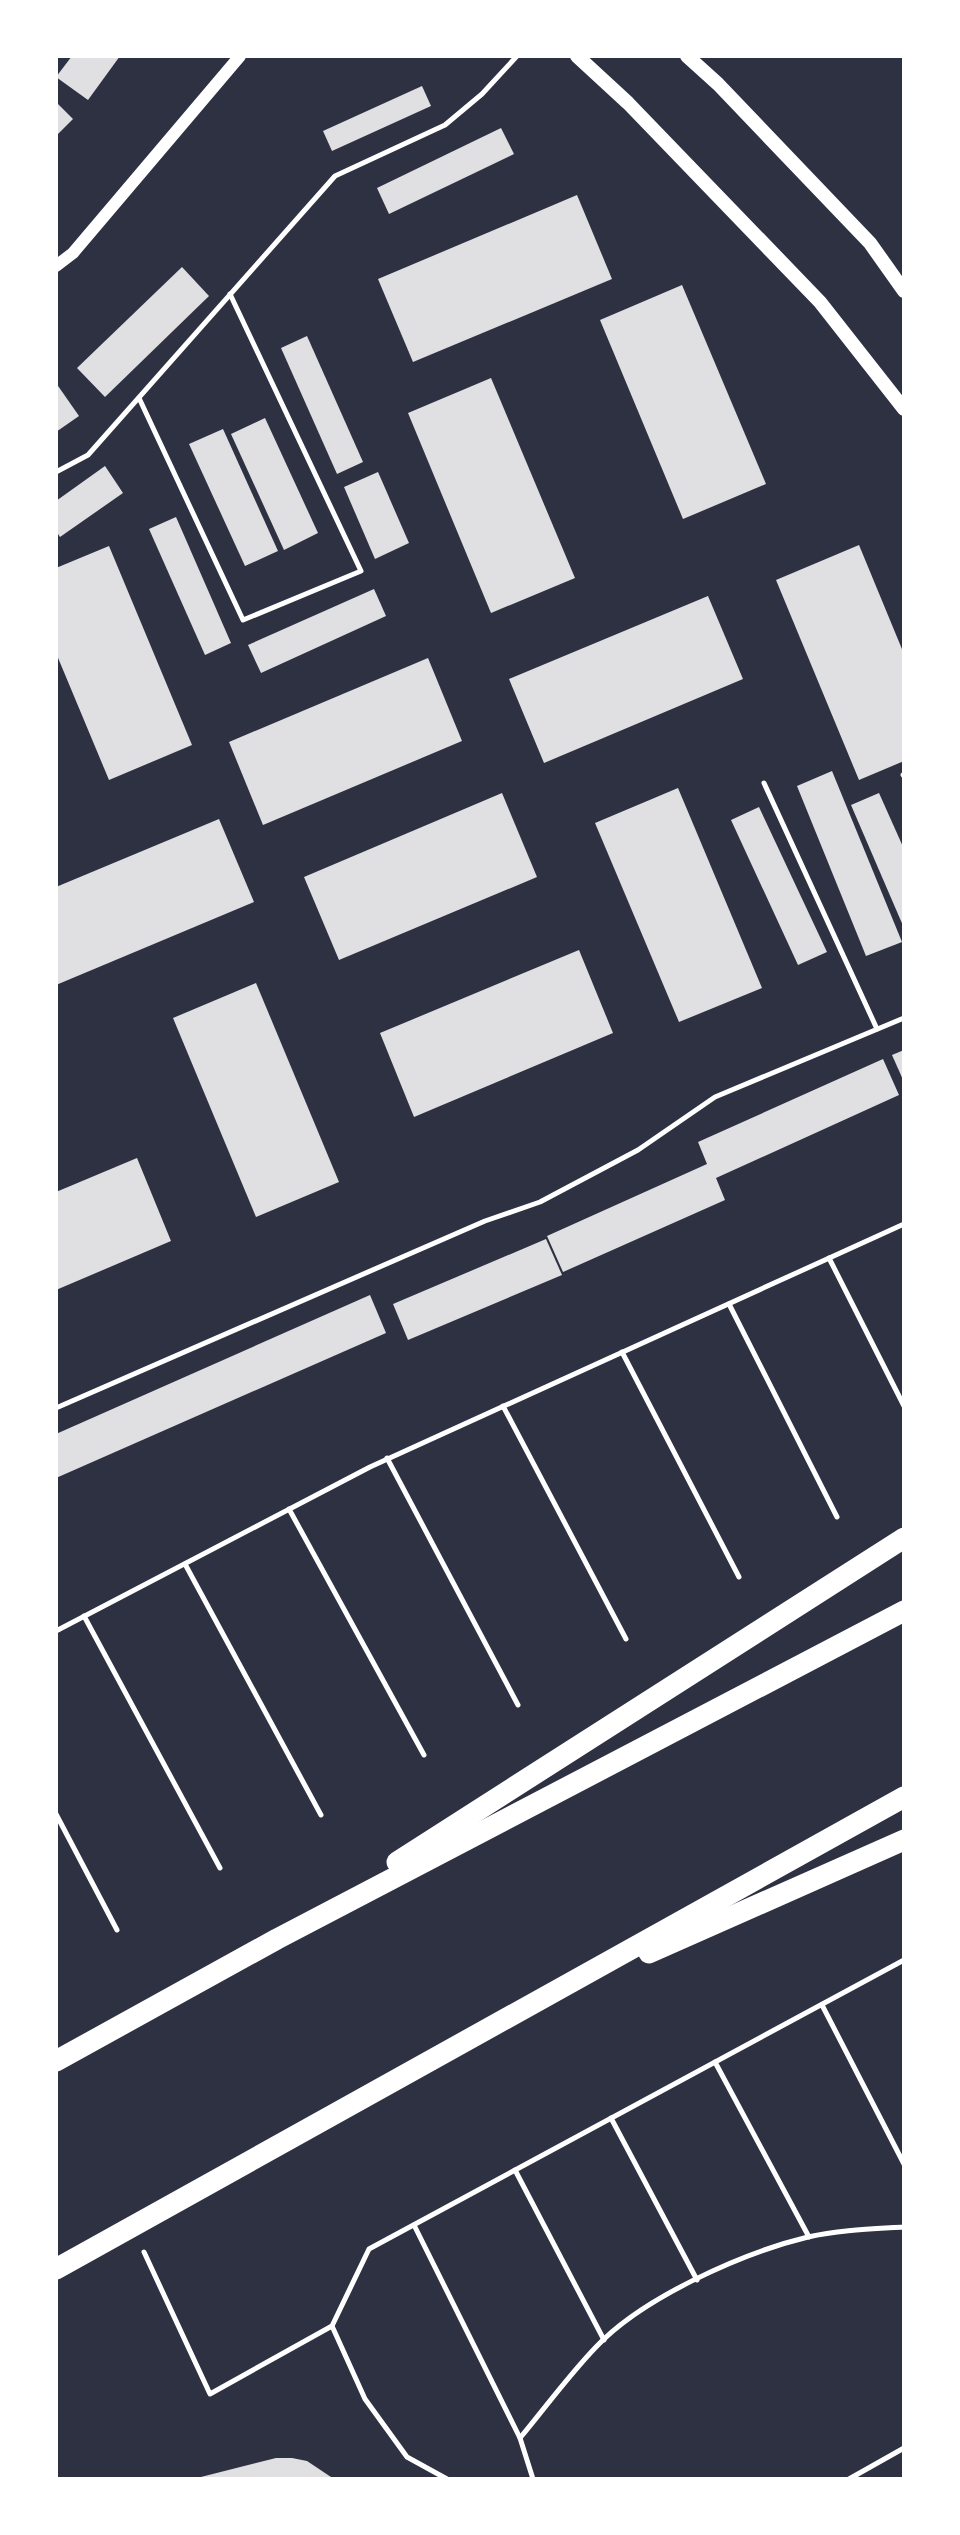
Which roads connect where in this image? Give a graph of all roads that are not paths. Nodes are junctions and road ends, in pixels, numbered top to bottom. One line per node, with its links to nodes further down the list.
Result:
1 (240, 56): 5 (street)
2 (517, 56): 7 (lane)
3 (577, 56): 9 (main road)
4 (687, 56): 6 (main road)
5 (56, 266)
6 (904, 291)
7 (230, 295): 8 (lane); 8 (lane)
8 (139, 398): 10 (lane)
9 (904, 409)
10 (56, 472)
11 (764, 783): 13 (lane)
12 (904, 1018): 13 (lane)
13 (877, 1030): 20 (lane)
14 (904, 1224): 15 (lane)
15 (829, 1258): 16 (lane); 19 (lane)
16 (729, 1304): 17 (lane); 23 (lane)
17 (622, 1352): 18 (lane); 26 (lane)
18 (503, 1406): 21 (lane); 30 (lane)
19 (904, 1406)
20 (56, 1408)
21 (387, 1458): 22 (lane); 31 (lane)
22 (289, 1509): 25 (lane); 32 (lane)
23 (837, 1517)
24 (904, 1538): 39 (highway)
25 (185, 1563): 28 (lane); 35 (lane)
26 (739, 1577)
27 (904, 1611): 39 (highway)
28 (84, 1616): 29 (lane); 37 (lane)
29 (56, 1631)
30 (626, 1639)
31 (518, 1705)
32 (424, 1755)
33 (904, 1797): 42 (highway)
34 (56, 1814): 38 (lane)
35 (321, 1815)
36 (904, 1840): 42 (highway)
37 (220, 1868)
38 (117, 1930)
39 (277, 1939): 43 (highway)
40 (904, 1960): 41 (lane)
41 (822, 2005): 44 (lane); 46 (lane)
42 (485, 2030): 52 (highway)
43 (56, 2061)
44 (715, 2062): 45 (lane); 50 (lane)
45 (611, 2118): 47 (lane); 53 (lane)
46 (904, 2164)
47 (515, 2170): 48 (lane); 55 (lane)
48 (414, 2225): 54 (lane); 56 (lane)
49 (904, 2227): 50 (lane)
50 (809, 2237): 53 (lane)
51 (144, 2252): 54 (lane)
52 (56, 2269)
53 (697, 2280): 55 (lane)
54 (332, 2326): 58 (lane)
55 (604, 2340): 56 (lane)
56 (520, 2438): 59 (lane)
57 (904, 2448): 60 (lane)
58 (447, 2479)
59 (533, 2479)
60 (849, 2479)

